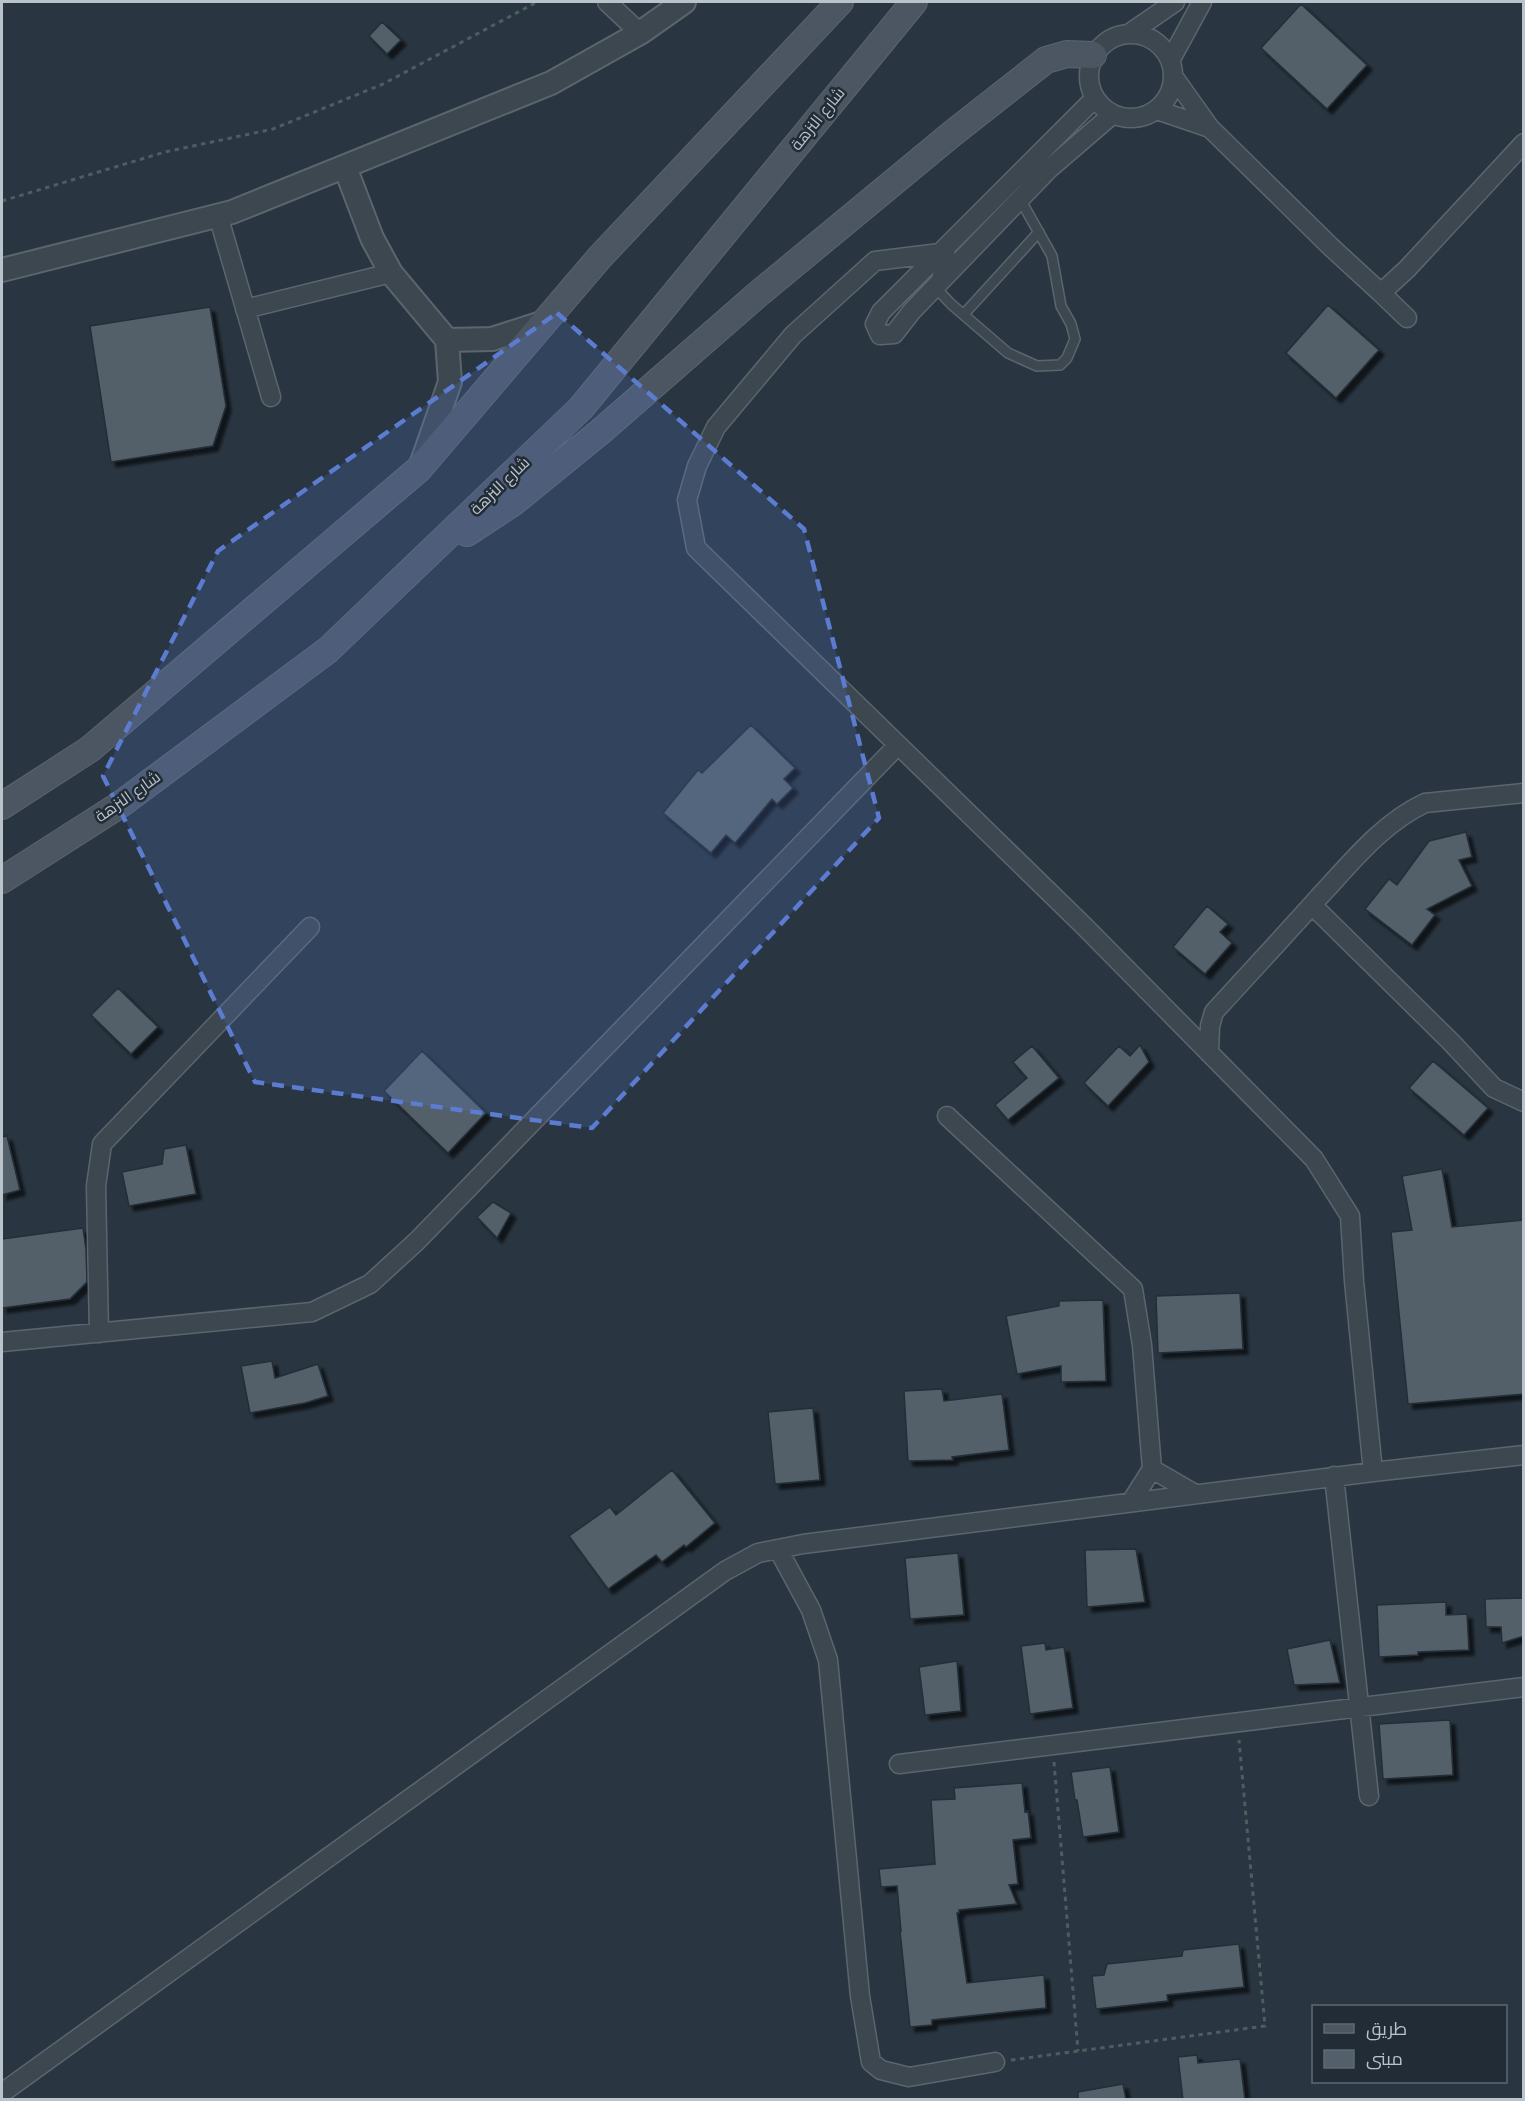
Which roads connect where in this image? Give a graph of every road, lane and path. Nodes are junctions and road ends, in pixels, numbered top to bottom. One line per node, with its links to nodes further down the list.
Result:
1 (537, 2): 19 (path)
2 (607, 2): 8 (street)
3 (684, 2): 8 (street)
4 (840, 2): 31 (main road)
5 (914, 2): 35 (main road, شارع النزهة)
6 (1175, 2): 9 (street)
7 (1202, 2): 11 (street)
8 (640, 33): 17 (street)
9 (1130, 33): 10 (street); 11 (street)
10 (1093, 55): 12 (street); 35 (main road)
11 (1172, 68): 13 (street); 15 (street)
12 (1095, 98): 14 (street); 20 (street)
13 (1157, 110): 14 (street); 15 (street)
14 (1113, 114): 18 (street)
15 (1210, 128): 27 (street)
16 (1524, 143): 27 (street)
17 (345, 167): 21 (street); 25 (street)
18 (1020, 199): 22 (lane); 26 (street)
19 (2, 201)
20 (980, 214): 23 (street); 26 (lane)
21 (218, 215): 24 (street); 28 (street)
22 (1039, 232): 29 (lane); 29 (lane)
23 (940, 253): 26 (street); 36 (street)
24 (2, 270)
25 (391, 273): 28 (street); 32 (street)
26 (935, 287): 29 (lane)
27 (1381, 293): 30 (street)
28 (245, 309): 33 (street)
29 (964, 314)
30 (1407, 318)
31 (545, 322): 32 (street); 34 (main road)
32 (447, 340): 34 (street)
33 (271, 397)
34 (419, 469): 38 (main road)
35 (414, 567): 39 (main road, شارع النزهة)
36 (898, 745): 43 (street); 47 (street)
37 (1524, 793): 40 (street)
38 (2, 806)
39 (2, 880)
40 (1312, 905): 42 (street); 45 (street)
41 (310, 927): 47 (street)
42 (1214, 1012): 43 (street); 44 (street)
43 (1173, 1017): 44 (street)
44 (1209, 1053): 51 (street)
45 (1524, 1102)
46 (947, 1116): 50 (street)
47 (99, 1333): 48 (street)
48 (2, 1342)
49 (1524, 1455): 51 (street)
50 (1152, 1468): 53 (street); 54 (street)
51 (1373, 1472): 52 (street)
52 (1334, 1476): 53 (street); 57 (street)
53 (1195, 1494): 54 (street)
54 (1131, 1502): 55 (street)
55 (778, 1549): 63 (street); 64 (street)
56 (1524, 1687): 57 (street)
57 (1360, 1708): 58 (street); 61 (street)
58 (1238, 1723): 59 (street); 62 (path)
59 (1052, 1745): 60 (street); 62 (path)
60 (899, 1764)
61 (1370, 1796)
62 (1078, 2051): 63 (path)
63 (995, 2062)
64 (2, 2093)

